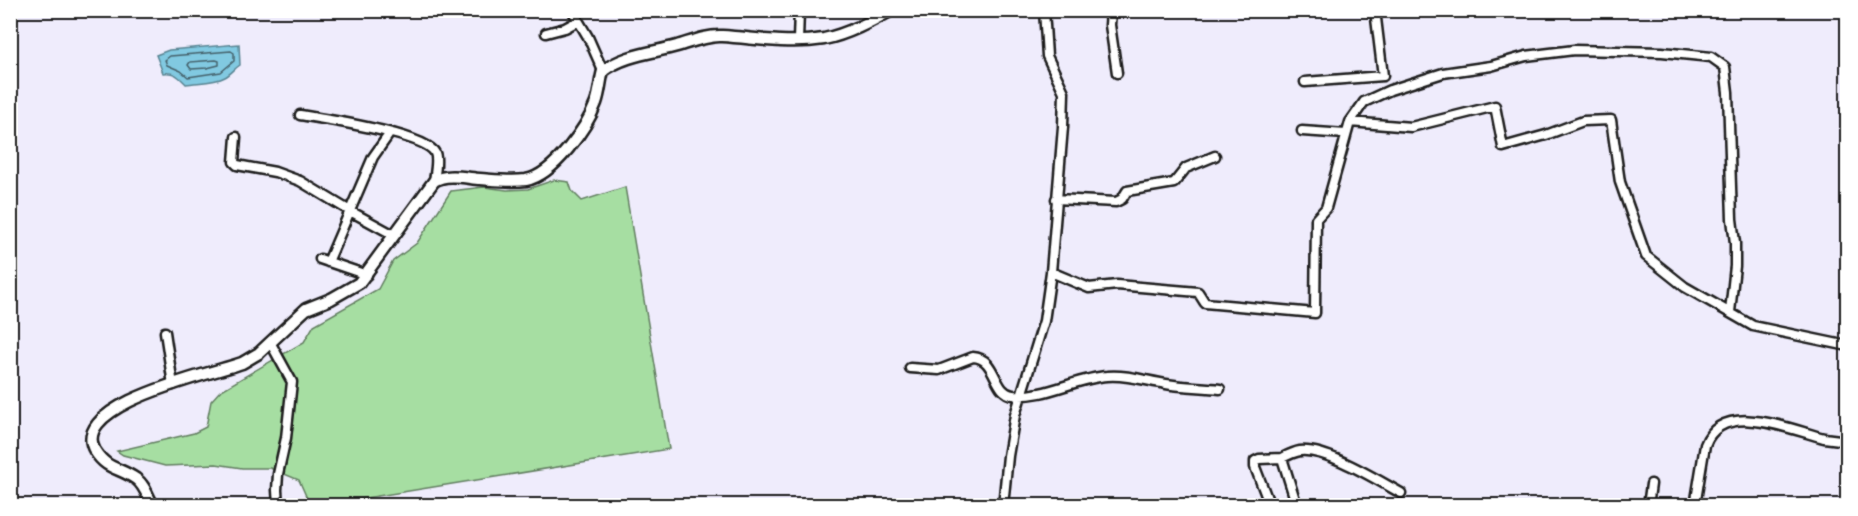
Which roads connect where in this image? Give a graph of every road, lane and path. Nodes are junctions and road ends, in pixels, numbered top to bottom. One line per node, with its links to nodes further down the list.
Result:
1 (572, 10): 7 (street)
2 (799, 10): 9 (street)
3 (892, 10): 9 (street)
4 (1044, 10): 21 (street)
5 (1111, 10): 11 (street)
6 (1375, 10): 12 (street)
7 (578, 21): 8 (street); 10 (street)
8 (546, 33)
9 (798, 41): 10 (street)
10 (603, 71): 20 (street)
11 (1117, 74)
12 (1305, 82)
13 (300, 115): 16 (street)
14 (1350, 122): 17 (street); 26 (street); 26 (street)
15 (1302, 131): 17 (street)
16 (390, 133): 20 (street); 22 (street)
17 (1346, 134): 24 (street)
18 (236, 137): 22 (street)
19 (1215, 156): 21 (street)
20 (434, 181): 23 (street)
21 (1056, 199): 24 (street)
22 (350, 211): 23 (street); 25 (street)
23 (394, 235): 25 (street)
24 (1051, 272): 33 (street)
25 (367, 275): 28 (street)
26 (1730, 312): 29 (street)
27 (165, 332): 31 (street)
28 (270, 342): 31 (street); 39 (street)
29 (1848, 346)
30 (910, 368): 33 (street)
31 (173, 386): 38 (street)
32 (1220, 389): 33 (street)
33 (1023, 394): 40 (street)
34 (1848, 441): 44 (street)
35 (1282, 458): 37 (street); 41 (street); 42 (street)
36 (1652, 484): 43 (street)
37 (1401, 493)
38 (153, 506)
39 (278, 506)
40 (1003, 506)
41 (1270, 506)
42 (1297, 506)
43 (1648, 506)
44 (1695, 506)

